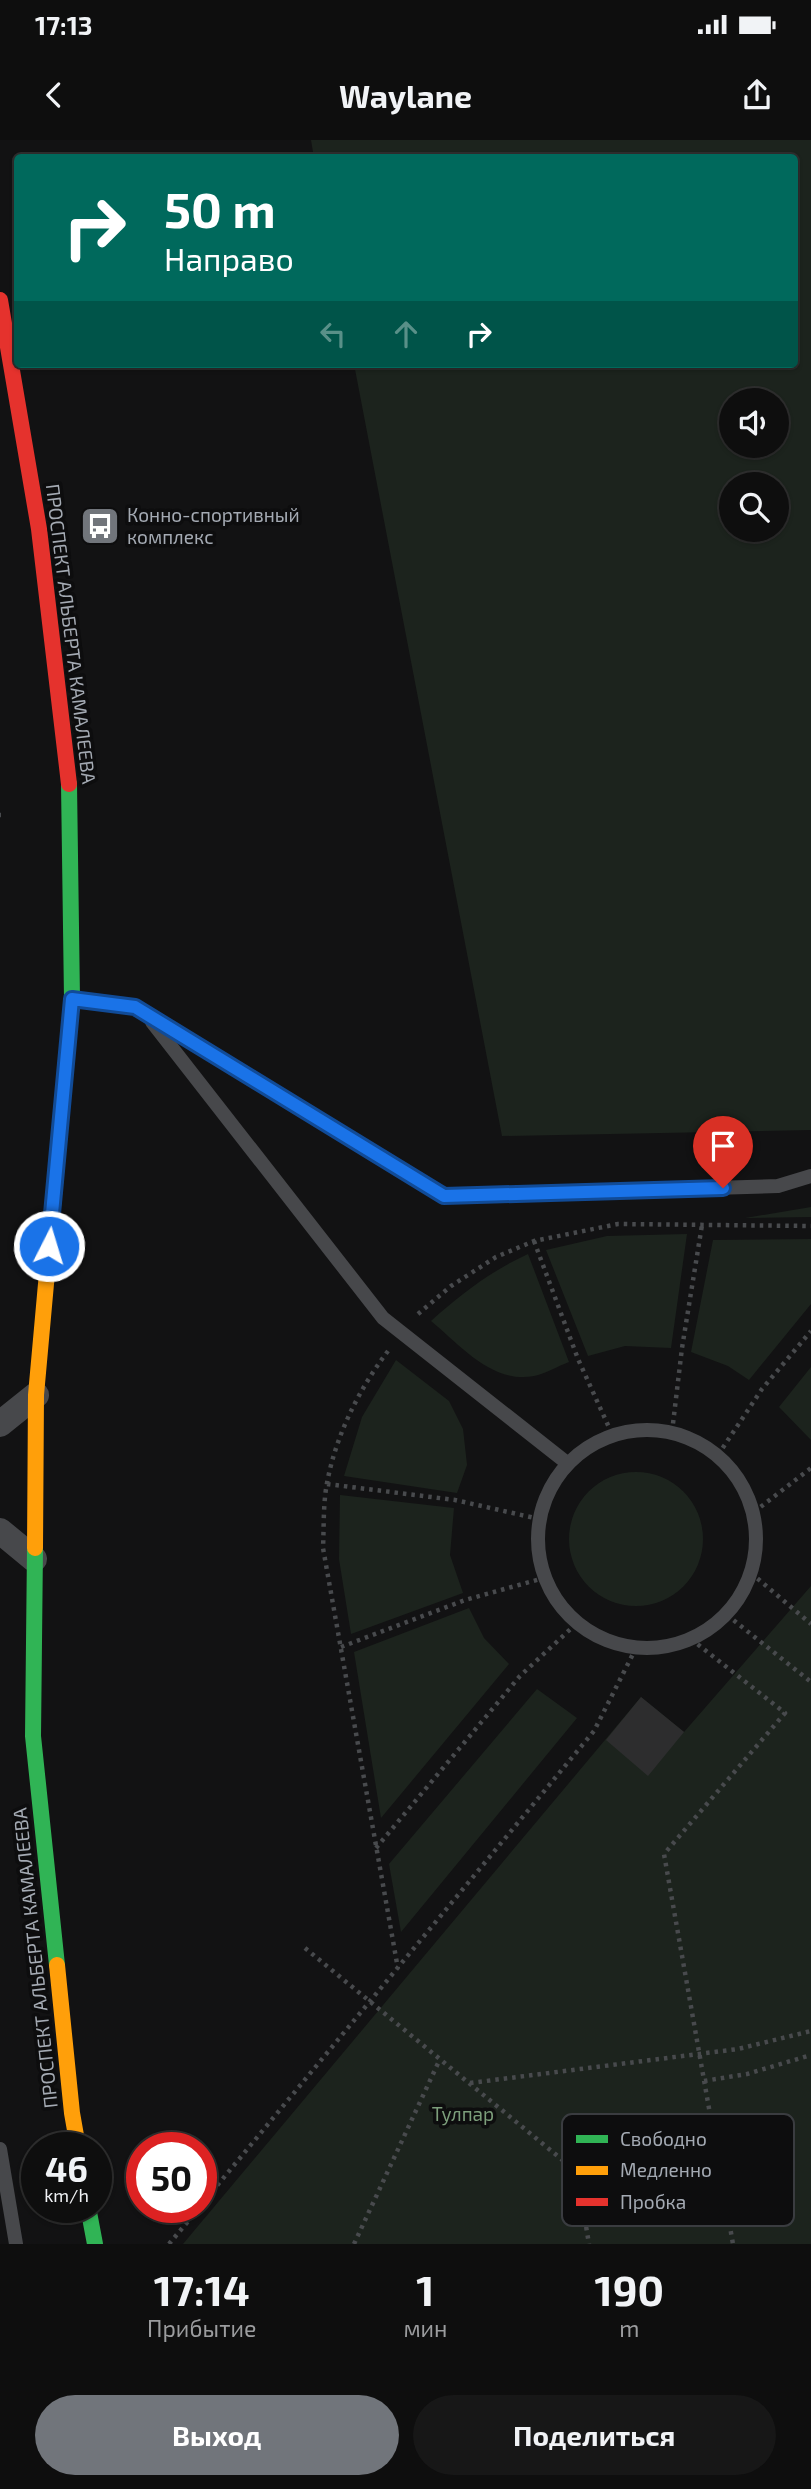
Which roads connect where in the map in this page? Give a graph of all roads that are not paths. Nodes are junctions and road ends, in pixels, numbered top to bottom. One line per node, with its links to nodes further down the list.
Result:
1 (0, 300): 2 (main road, ПРОСПЕКТ АЛЬБЕРТА КАМАЛЕЕВА)
2 (72, 999): 3 (lane); 5 (main road, ПРОСПЕКТ АЛЬБЕРТА КАМАЛЕЕВА)
3 (147, 1015): 4 (lane); 7 (lane)
4 (811, 1176)
5 (36, 1395): 6 (street); 9 (main road, ПРОСПЕКТ АЛЬБЕРТА КАМАЛЕЕВА)
6 (0, 1424)
7 (567, 1463): 7 (lane)
8 (0, 1531): 9 (street)
9 (34, 1559): 10 (main road, ПРОСПЕКТ АЛЬБЕРТА КАМАЛЕЕВА)
10 (75, 2132)
11 (0, 2149): 13 (lane)
12 (92, 2223): 14 (main road)
13 (16, 2244)
14 (95, 2244)

